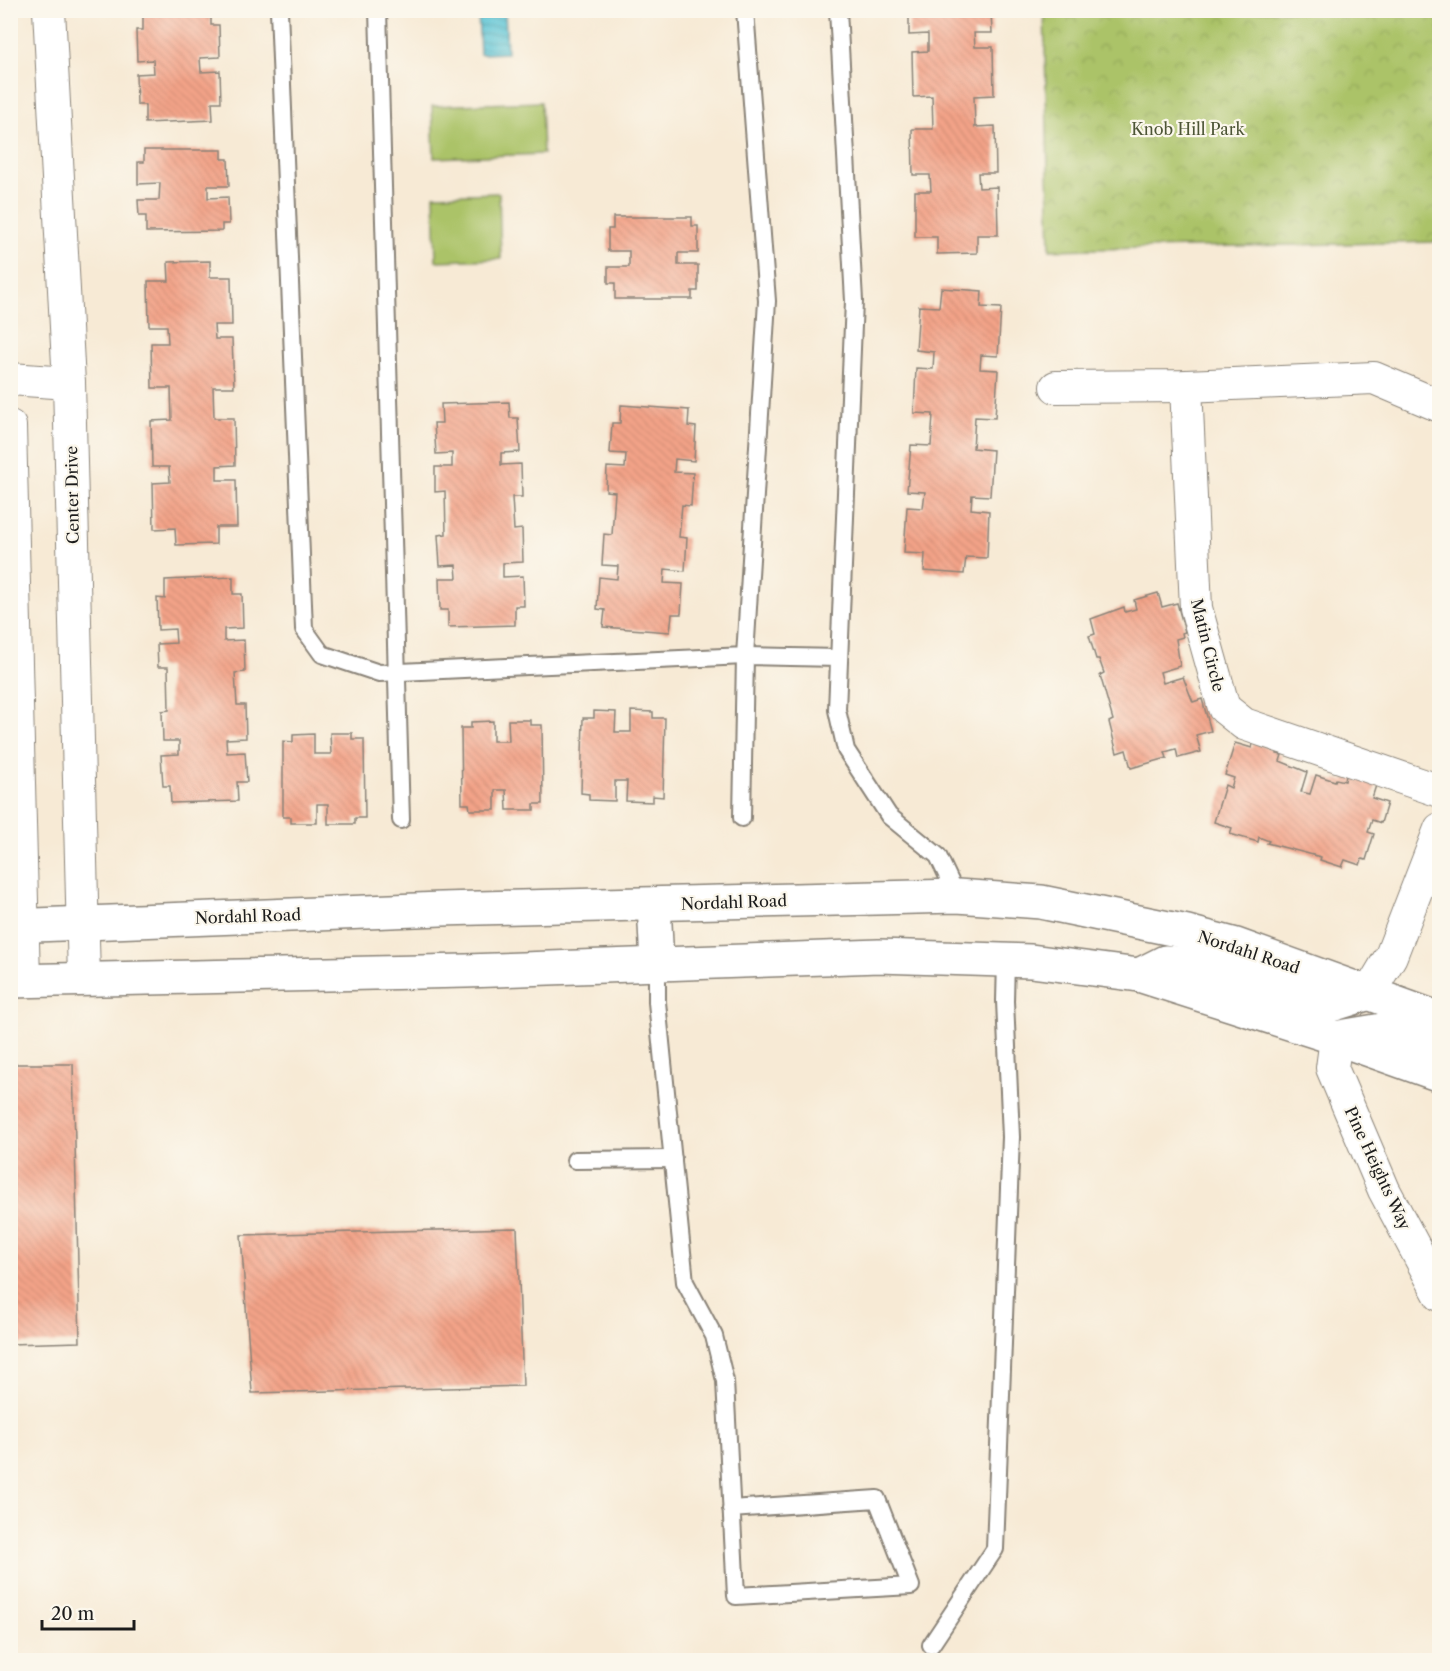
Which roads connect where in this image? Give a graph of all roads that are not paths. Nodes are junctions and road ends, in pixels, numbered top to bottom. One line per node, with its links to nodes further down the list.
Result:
1 (49, 10): 7 (street, Center Drive)
2 (279, 10): 14 (lane)
3 (378, 10): 14 (lane)
4 (745, 10): 12 (lane)
5 (838, 10): 13 (lane)
6 (10, 379): 7 (street)
7 (69, 383): 21 (street, Center Drive)
8 (1186, 386): 9 (street); 10 (street); 15 (street, Matin Circle)
9 (1056, 387)
10 (1440, 406)
11 (10, 426): 22 (street)
12 (745, 656): 13 (lane); 14 (lane); 16 (lane)
13 (839, 658): 19 (lane)
14 (398, 672): 17 (lane)
15 (1440, 791)
16 (742, 818)
17 (401, 820)
18 (1440, 828): 28 (street)
19 (957, 896): 20 (main road, Nordahl Road); 28 (main road, Nordahl Road)
20 (654, 904): 21 (main road, Nordahl Road); 24 (main road)
21 (83, 924): 22 (main road, Nordahl Road); 26 (street, Center Drive)
22 (17, 926): 27 (street)
23 (1006, 960): 24 (main road); 25 (main road); 37 (lane)
24 (657, 964): 26 (main road); 33 (lane)
25 (1139, 975): 28 (main road); 30 (main road)
26 (84, 979): 27 (main road)
27 (17, 981)
28 (1369, 993): 29 (main road, Nordahl Road)
29 (1440, 1018)
30 (1336, 1038): 31 (main road); 32 (main road); 35 (street, Pine Heights Way)
31 (1440, 1043)
32 (1440, 1075)
33 (673, 1159): 34 (lane); 36 (lane)
34 (575, 1161)
35 (1440, 1295)
36 (731, 1509): 36 (lane)
37 (931, 1645)

